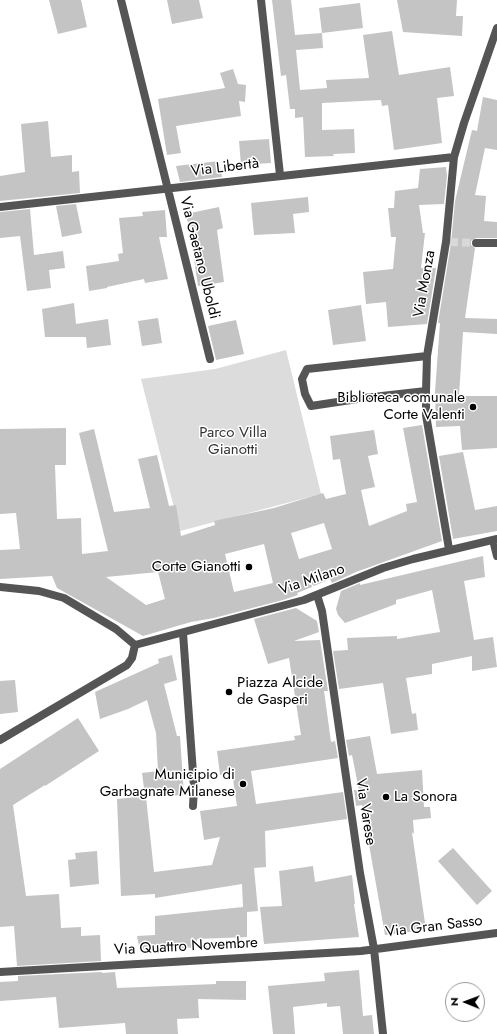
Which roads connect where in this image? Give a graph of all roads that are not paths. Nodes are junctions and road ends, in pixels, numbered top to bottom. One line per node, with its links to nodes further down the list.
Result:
1 (121, 0): 6 (street, Via Gaetano Uboldi)
2 (261, 0): 5 (street)
3 (497, 28): 4 (street, Via Monza)
4 (454, 157): 5 (street, Via Libertà); 10 (street, Via Monza)
5 (280, 175): 6 (street, Via Libertà)
6 (168, 189): 7 (street, Via Libertà); 11 (street, Via Gaetano Uboldi)
7 (0, 207)
8 (476, 243): 9 (street)
9 (497, 243)
10 (427, 356): 12 (street, Via Monza); 12 (street)
11 (210, 359)
12 (426, 391): 14 (street, Via Monza)
13 (495, 540): 14 (street, Via Milano); 15 (street)
14 (449, 549): 17 (street, Via Milano)
15 (497, 556)
16 (0, 587): 19 (street)
17 (317, 596): 18 (street, Via Milano); 23 (street, Via Varese)
18 (183, 633): 19 (street, Via Milano); 21 (street)
19 (135, 646): 20 (street)
20 (0, 740)
21 (193, 806)
22 (497, 933): 23 (street, Via Gran Sasso)
23 (374, 949): 24 (street, Via Quattro Novembre); 25 (street, Via Varese)
24 (0, 972)
25 (383, 1034)

